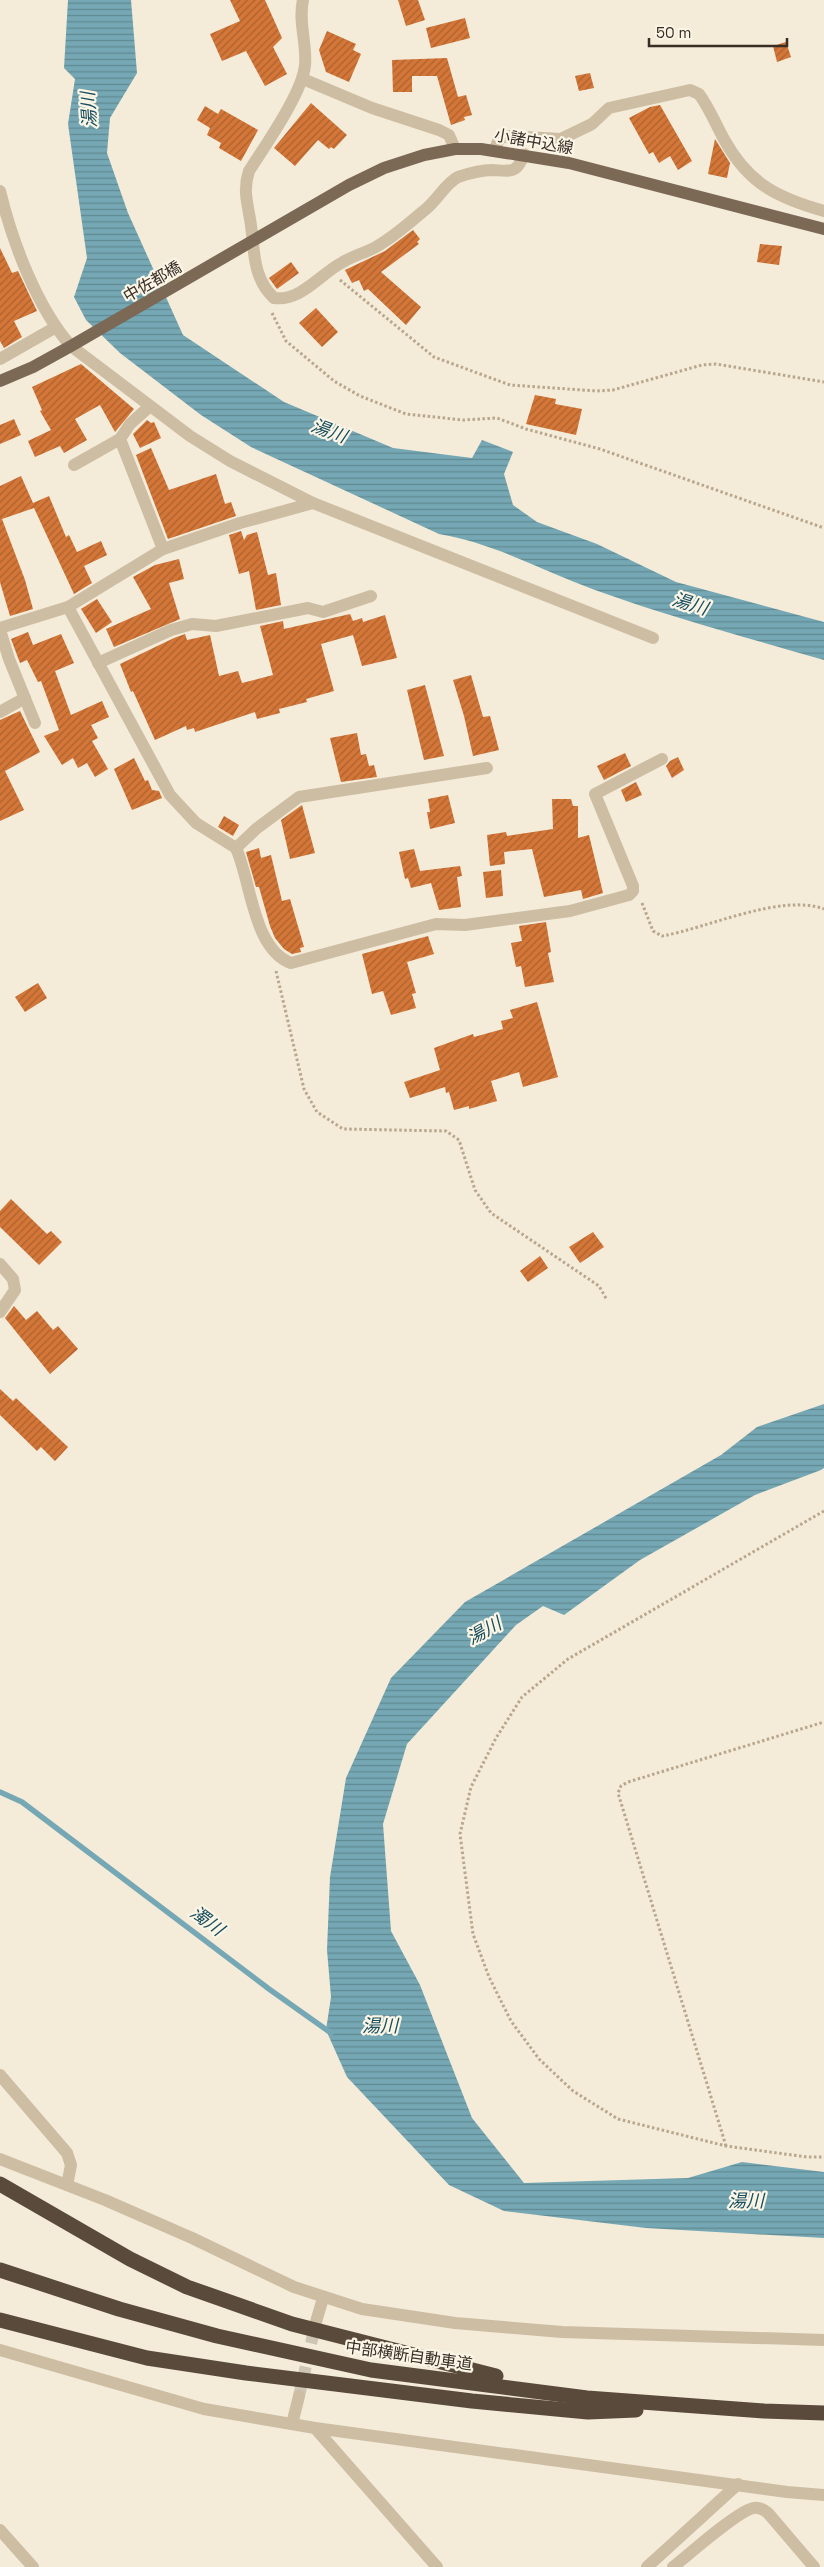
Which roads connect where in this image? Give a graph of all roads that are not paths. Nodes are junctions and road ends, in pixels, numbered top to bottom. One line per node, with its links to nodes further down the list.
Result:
1 (303, 0): 2 (street)
2 (303, 79): 3 (street); 10 (street)
3 (455, 149): 4 (main road, 小諸中込線); 10 (main road, 小諸中込線)
4 (494, 151): 5 (main road, 小諸中込線); 7 (street)
5 (524, 154): 9 (main road, 小諸中込線); 10 (street)
6 (0, 191): 8 (street)
7 (824, 211)
8 (3, 215): 11 (street)
9 (824, 229)
10 (247, 245): 12 (main road, 中佐都橋)
11 (56, 327): 12 (street); 13 (street)
12 (74, 344): 14 (main road); 15 (street)
13 (0, 359)
14 (0, 381)
15 (149, 407): 16 (street); 18 (street)
16 (120, 439): 17 (street); 19 (street)
17 (74, 465)
18 (313, 503): 19 (street); 23 (street)
19 (163, 549): 21 (street)
20 (371, 596): 24 (street)
21 (68, 607): 22 (street); 24 (street)
22 (0, 629): 25 (street)
23 (652, 638)
24 (98, 663): 30 (street)
25 (25, 698): 26 (street); 27 (street)
26 (0, 712)
27 (35, 723)
28 (662, 759): 30 (street)
29 (487, 768): 30 (street)
30 (236, 848)
31 (0, 1264): 32 (street)
32 (0, 1312)
33 (0, 2075): 36 (street)
34 (0, 2158): 36 (street)
35 (0, 2184): 44 (highway)
36 (67, 2185): 38 (street)
37 (0, 2270): 44 (highway, 中部横断自動車道)
38 (323, 2298): 40 (street); 41 (street)
39 (0, 2320): 45 (highway)
40 (316, 2322)
41 (824, 2340)
42 (0, 2350): 47 (street)
43 (299, 2396): 47 (street)
44 (587, 2398): 45 (highway, 中部横断自動車道)
45 (705, 2407): 46 (highway, 中部横断自動車道)
46 (824, 2413)
47 (292, 2424): 48 (street)
48 (315, 2428): 49 (street); 53 (street)
49 (738, 2484): 50 (street); 54 (street)
50 (824, 2495)
51 (0, 2530): 52 (street)
52 (33, 2567)
53 (437, 2567)
54 (647, 2567)
55 (673, 2567): 56 (street)
56 (814, 2567)

